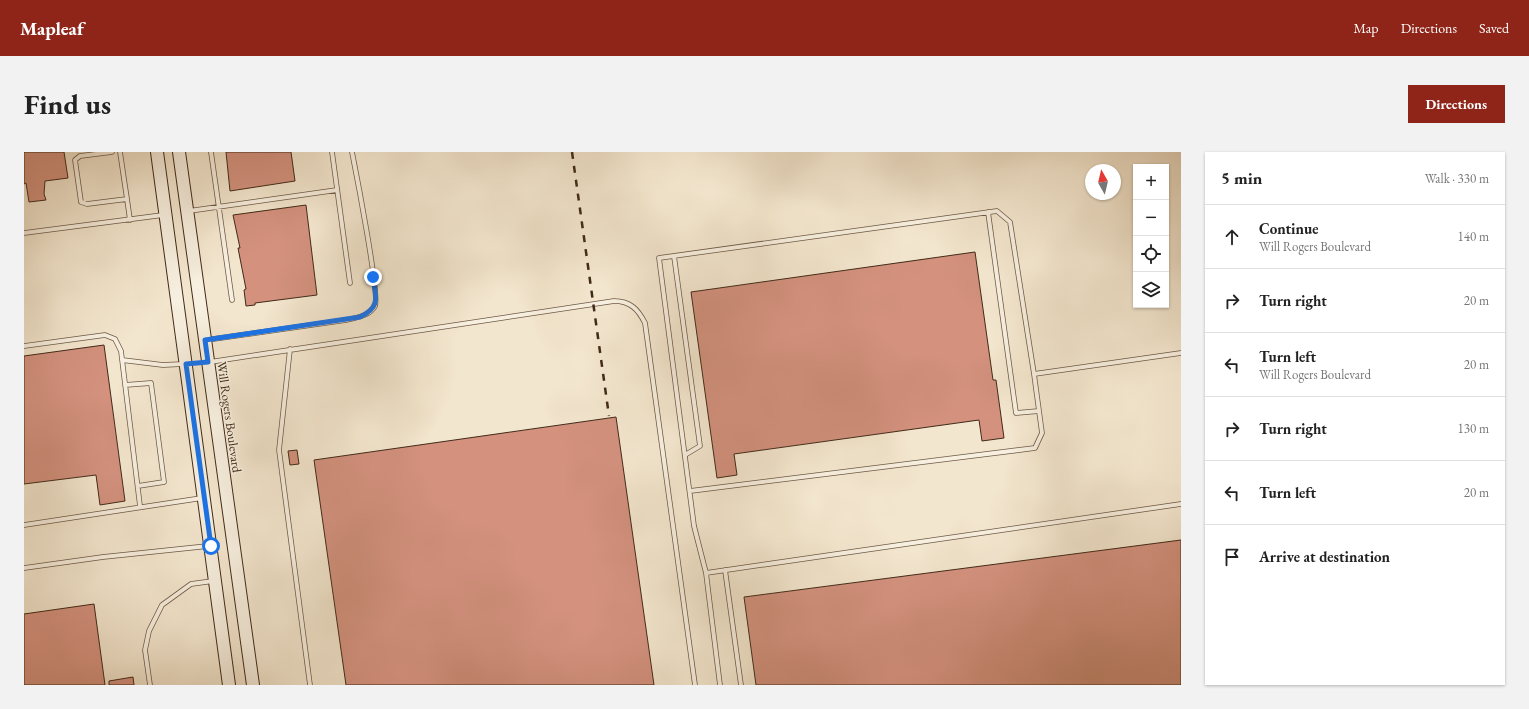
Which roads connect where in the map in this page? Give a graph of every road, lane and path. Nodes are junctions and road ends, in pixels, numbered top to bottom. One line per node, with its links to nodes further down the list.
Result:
1 (112, 152): 9 (lane)
2 (120, 152): 9 (lane)
3 (157, 152): 13 (main road)
4 (180, 152): 11 (main road, Will Rogers Boulevard)
5 (211, 152): 10 (lane)
6 (332, 152): 8 (lane)
7 (352, 152): 19 (lane)
8 (337, 190): 10 (lane); 17 (lane)
9 (127, 199): 14 (lane)
10 (218, 207): 11 (lane); 18 (lane)
11 (188, 211): 13 (main road); 19 (main road, Will Rogers Boulevard)
12 (988, 212): 16 (lane); 26 (lane); 28 (lane)
13 (166, 215): 14 (lane); 25 (main road)
14 (130, 220): 15 (lane)
15 (24, 233)
16 (674, 256): 29 (lane); 29 (lane)
17 (350, 283)
18 (232, 300)
19 (205, 340): 24 (main road, Will Rogers Boulevard)
20 (24, 346): 23 (lane)
21 (290, 349): 24 (lane); 44 (lane); 45 (lane)
22 (1181, 353): 26 (lane)
23 (122, 360): 25 (lane); 27 (lane)
24 (208, 362): 25 (main road); 43 (main road, Will Rogers Boulevard)
25 (186, 364): 32 (main road)
26 (1034, 374): 28 (lane)
27 (125, 386): 30 (lane); 30 (lane)
28 (1039, 411): 31 (lane)
29 (685, 455): 31 (lane)
30 (138, 486): 34 (lane)
31 (690, 491): 39 (lane)
32 (204, 497): 34 (lane); 36 (main road)
33 (1181, 504): 38 (lane)
34 (140, 506): 35 (lane)
35 (24, 525)
36 (211, 546): 37 (lane); 40 (main road)
37 (24, 568)
38 (725, 570): 39 (lane); 47 (lane)
39 (706, 573): 46 (lane)
40 (215, 581): 41 (lane); 42 (main road)
41 (150, 685)
42 (229, 685)
43 (253, 685)
44 (310, 685)
45 (695, 685)
46 (720, 685)
47 (741, 685)

